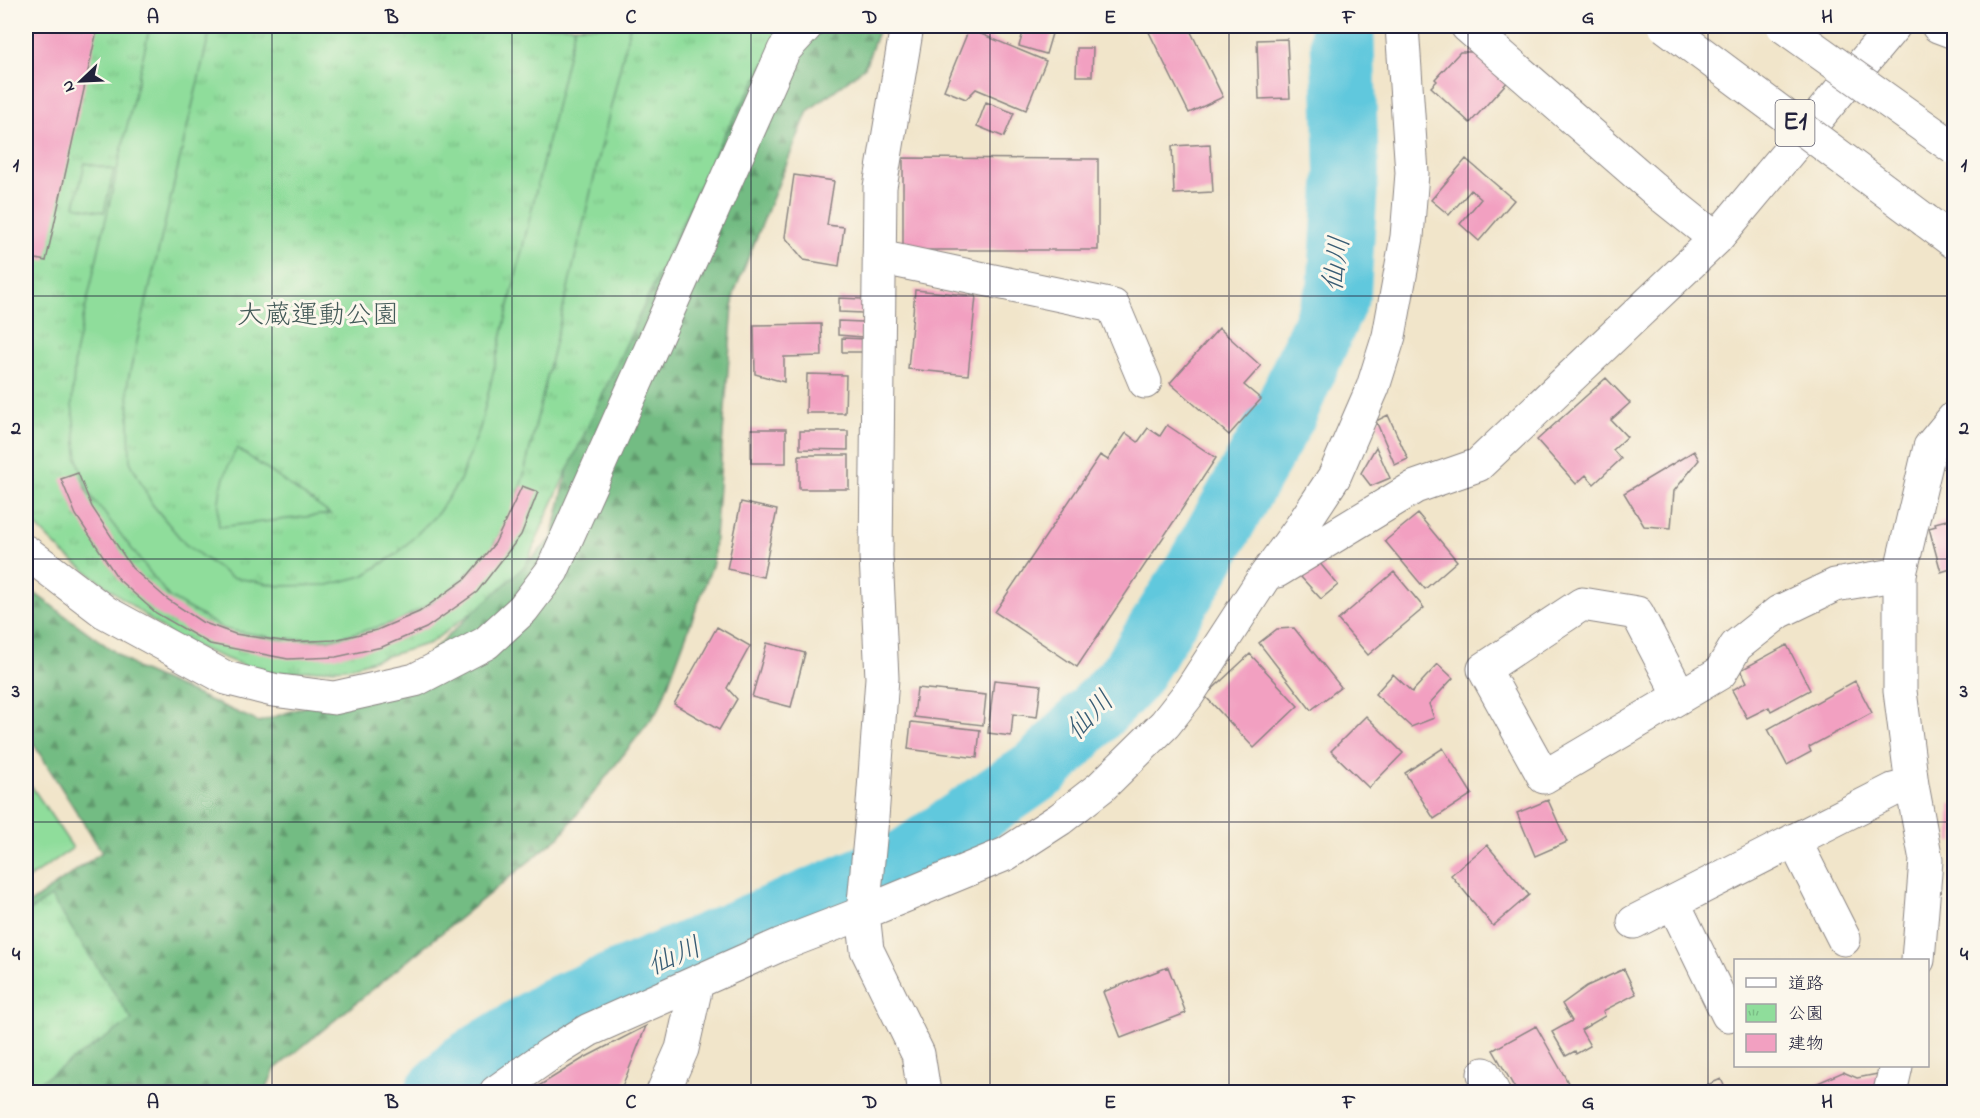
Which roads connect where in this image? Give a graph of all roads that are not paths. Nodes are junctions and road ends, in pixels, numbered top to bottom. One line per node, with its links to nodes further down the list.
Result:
1 (806, 26): 16 (main road)
2 (907, 26): 13 (main road)
3 (1467, 26): 11 (main road)
4 (1665, 26): 12 (main road, E1, bridge)
5 (1783, 26): 10 (main road, bridge)
6 (1894, 26): 11 (main road)
7 (1938, 26): 8 (main road)
8 (1954, 32)
9 (1409, 33): 18 (main road)
10 (1954, 148)
11 (1716, 239): 18 (main road)
12 (1954, 242)
13 (879, 257): 14 (main road); 24 (main road)
14 (1145, 382)
15 (1954, 418): 17 (main road)
16 (26, 552)
17 (1900, 574): 19 (main road); 20 (main road)
18 (1263, 579): 24 (main road)
19 (1680, 696): 19 (main road)
20 (1912, 785): 21 (main road); 22 (main road)
21 (1794, 840): 23 (main road); 26 (main road)
22 (1940, 860): 27 (main road)
23 (1673, 902): 25 (main road); 29 (main road)
24 (863, 913): 28 (main road); 33 (main road)
25 (1634, 922)
26 (1844, 939)
27 (1918, 959)
28 (698, 982): 31 (main road); 32 (main road)
29 (1728, 1015)
30 (1896, 1067): 34 (main road)
31 (496, 1092)
32 (663, 1092)
33 (924, 1092)
34 (1890, 1092)

